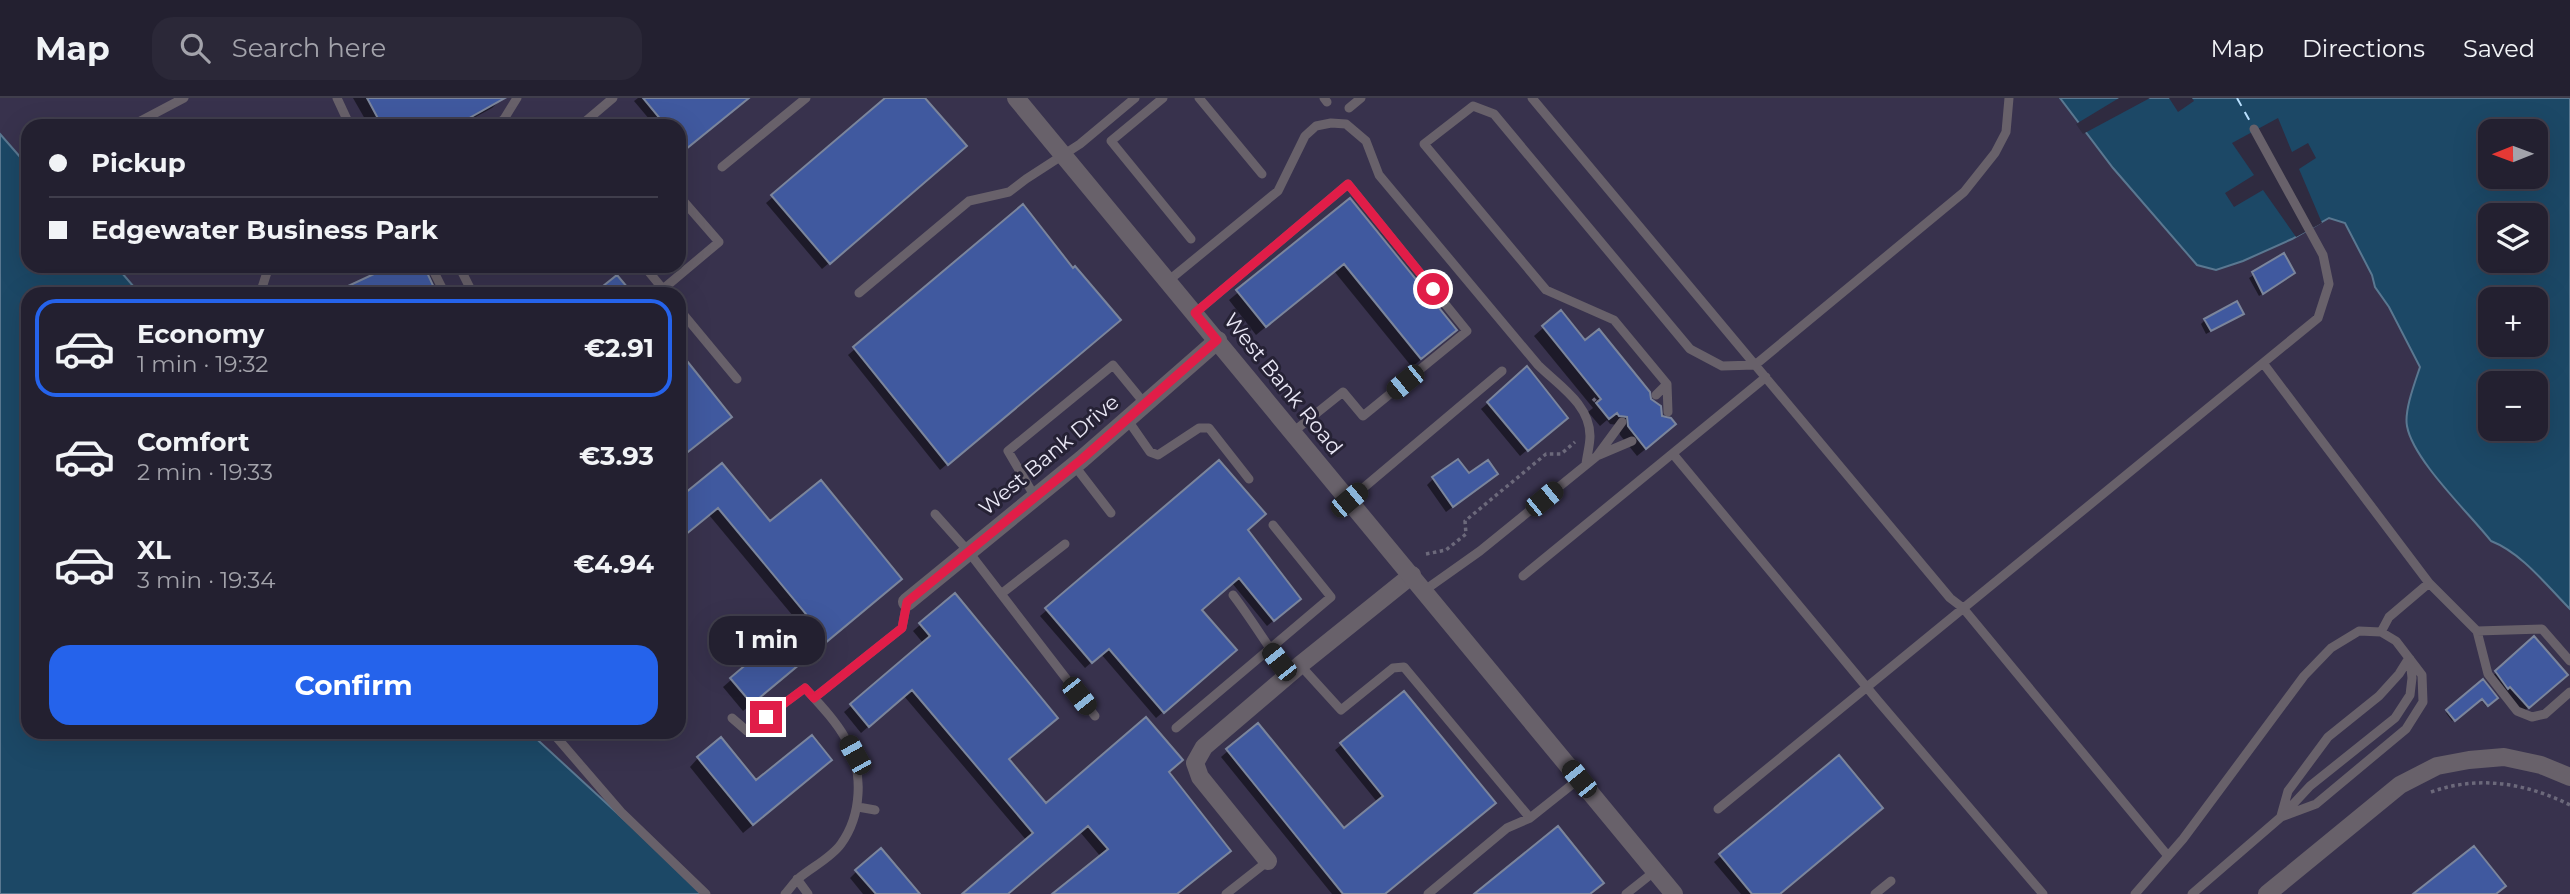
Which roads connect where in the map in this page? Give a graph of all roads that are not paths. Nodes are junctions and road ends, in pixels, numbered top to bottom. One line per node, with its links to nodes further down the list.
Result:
1 (184, 98): 14 (lane)
2 (337, 98): 15 (lane)
3 (516, 98): 16 (lane)
4 (613, 98): 17 (lane)
5 (806, 98): 20 (lane)
6 (1016, 98): 19 (street, West Bank Road)
7 (1135, 98): 19 (lane)
8 (1163, 98): 23 (lane)
9 (1199, 98): 21 (lane)
10 (1361, 98): 13 (lane)
11 (1532, 98): 35 (lane)
12 (2009, 98): 35 (lane)
13 (1349, 108)
14 (144, 119)
15 (347, 119)
16 (504, 119)
17 (588, 119)
18 (2254, 130): 34 (lane)
19 (1063, 154): 27 (street, West Bank Road); 30 (lane)
20 (722, 167)
21 (1262, 174)
22 (686, 204): 24 (lane)
23 (1191, 239)
24 (686, 272)
25 (650, 273): 28 (lane)
26 (685, 273): 29 (lane)
27 (1168, 281): 31 (street, West Bank Road); 49 (lane)
28 (662, 287)
29 (669, 287)
30 (859, 293)
31 (1195, 313): 33 (street, West Bank Road); 45 (lane)
32 (686, 317): 38 (lane)
33 (1217, 340): 41 (street, West Bank Drive); 45 (street, West Bank Road)
34 (2263, 363): 61 (lane); 66 (lane)
35 (1755, 365): 37 (lane); 39 (lane)
36 (1502, 371): 53 (lane)
37 (1766, 377): 47 (lane); 66 (lane)
38 (737, 379)
39 (1667, 384): 40 (lane); 42 (lane)
40 (1656, 395)
41 (1144, 404): 43 (street, West Bank Drive); 52 (lane)
42 (1668, 412)
43 (1127, 419): 50 (street, West Bank Drive); 51 (lane)
44 (1622, 422): 48 (lane)
45 (1293, 432): 53 (street, West Bank Road)
46 (1633, 441): 48 (lane)
47 (1673, 454): 60 (lane); 73 (lane)
48 (1597, 456): 49 (lane)
49 (1586, 464): 62 (lane)
50 (1074, 465): 52 (street, West Bank Drive); 54 (lane)
51 (1249, 479)
52 (1035, 497): 58 (street, West Bank Drive)
53 (1349, 500): 59 (street, West Bank Road)
54 (1111, 513)
55 (935, 514): 58 (lane)
56 (1273, 525): 69 (lane)
57 (1065, 544): 63 (lane)
58 (968, 551): 63 (lane); 65 (street, West Bank Drive)
59 (1412, 575): 62 (street, West Bank Road); 72 (street)
60 (1523, 576)
61 (2429, 583): 67 (lane); 68 (lane)
62 (1425, 590): 81 (street, West Bank Road)
63 (1001, 594): 76 (lane)
64 (1233, 595): 69 (lane)
65 (907, 602): 75 (lane)
66 (1964, 608): 73 (lane); 87 (lane)
67 (2477, 631): 71 (lane); 74 (lane)
68 (2381, 632): 70 (lane); 87 (lane)
69 (1270, 650): 72 (lane); 78 (lane)
70 (2409, 658): 85 (lane); 85 (lane); 85 (lane)
71 (2570, 661)
72 (1294, 670): 86 (lane); 88 (street)
73 (1866, 687): 83 (lane); 100 (lane)
74 (2570, 692)
75 (814, 698): 77 (lane); 82 (lane)
76 (1095, 716)
77 (732, 718)
78 (1176, 728)
79 (558, 739): 92 (lane)
80 (2570, 777): 103 (street)
81 (1579, 779): 86 (lane); 89 (street, West Bank Road)
82 (858, 807): 84 (lane); 90 (lane)
83 (1718, 809)
84 (875, 810)
85 (2281, 817): 102 (lane)
86 (1530, 818): 96 (lane)
87 (2168, 856): 101 (lane)
88 (1268, 860): 95 (lane)
89 (1655, 870): 97 (lane); 98 (street, West Bank Road)
90 (797, 879): 93 (lane); 94 (lane)
91 (1891, 881): 99 (lane)
92 (706, 894)
93 (785, 894)
94 (808, 894)
95 (1226, 894)
96 (1428, 894)
97 (1626, 894)
98 (1674, 894)
99 (1875, 894)
100 (2043, 894)
101 (2135, 894)
102 (2192, 894)
103 (2267, 894)

